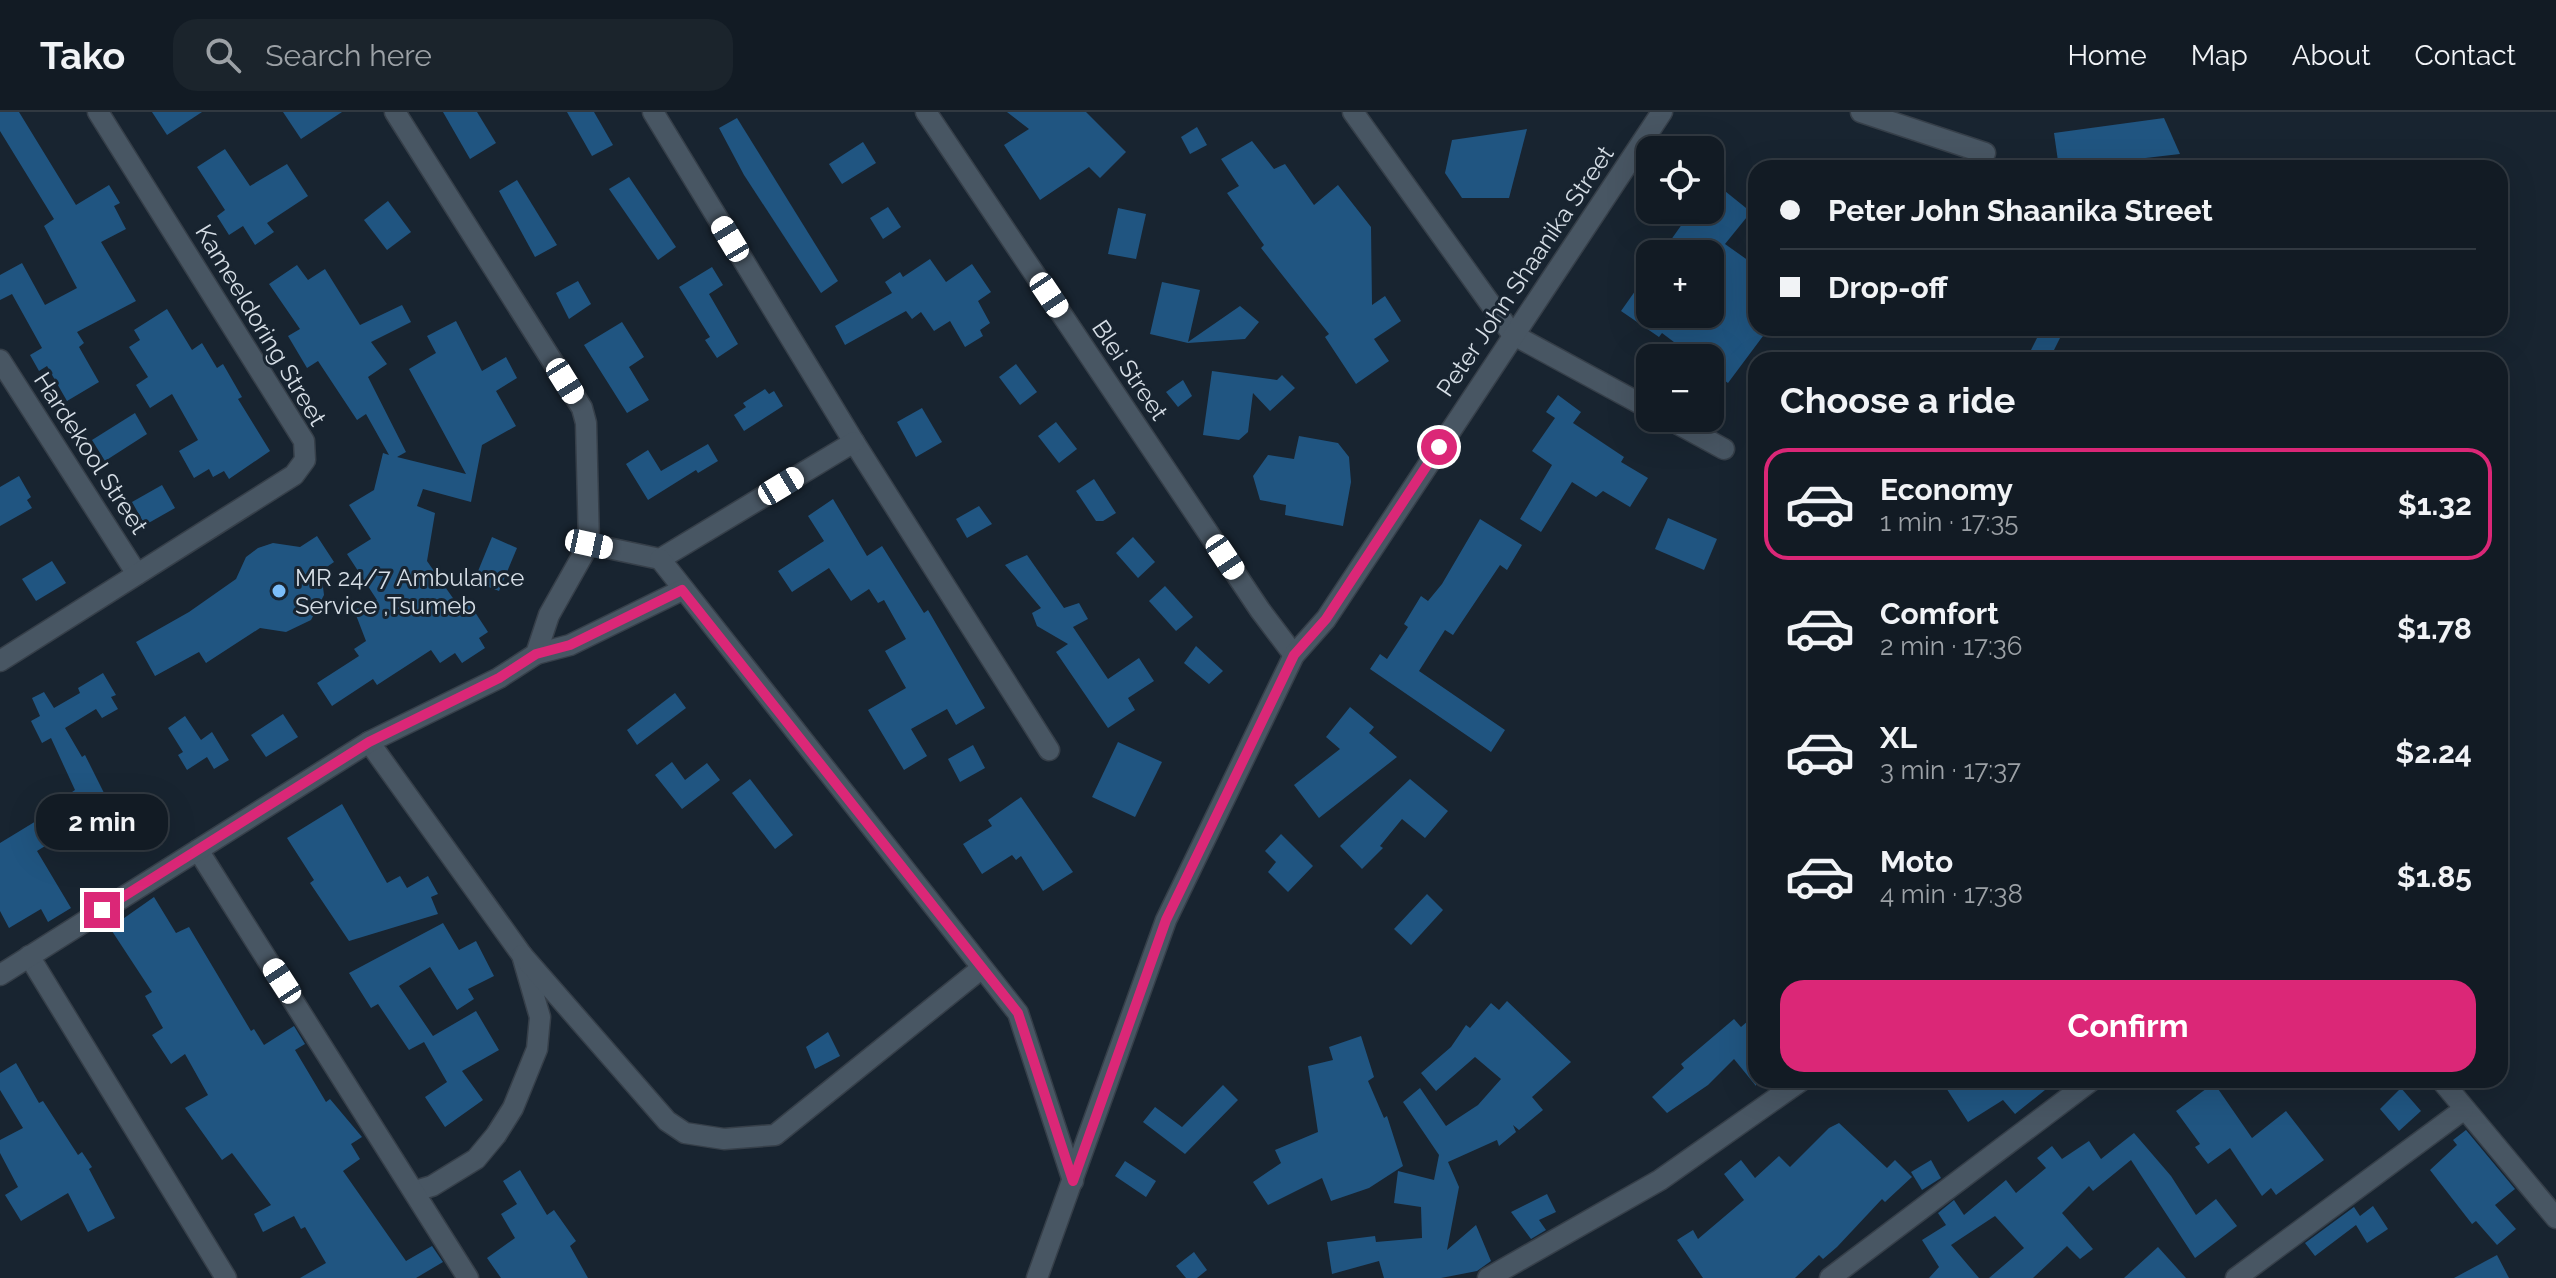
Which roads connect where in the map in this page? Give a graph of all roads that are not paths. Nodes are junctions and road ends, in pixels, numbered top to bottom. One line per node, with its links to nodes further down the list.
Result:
1 (98, 112): 17 (street, Kameeldoring Street)
2 (395, 112): 15 (street)
3 (653, 112): 13 (street)
4 (926, 112): 20 (street, Blei Street)
5 (1353, 112): 9 (street)
6 (1662, 112): 9 (street, Peter John Shaanika Street)
7 (1861, 112): 8 (street)
8 (1985, 153)
9 (1512, 334): 11 (street); 20 (street, Peter John Shaanika Street)
10 (0, 360): 17 (street, Hardekool Street)
11 (1636, 401)
12 (1693, 432): 14 (street)
13 (854, 442): 16 (street); 23 (street)
14 (1724, 449)
15 (589, 544): 16 (street); 19 (street)
16 (660, 559): 18 (street)
17 (137, 574): 21 (street, Kameeldoring Street)
18 (682, 590): 19 (street); 27 (street)
19 (536, 654): 22 (street)
20 (1294, 655): 33 (street, Peter John Shaanika Street)
21 (0, 661)
22 (369, 742): 24 (street); 25 (street)
23 (1049, 750)
24 (198, 850): 26 (street); 34 (street)
25 (522, 955): 27 (street); 34 (street)
26 (29, 956): 28 (street); 36 (street)
27 (982, 968): 33 (street)
28 (0, 975)
29 (1791, 1088): 39 (street)
30 (2081, 1088): 40 (street)
31 (2447, 1088): 32 (street)
32 (2463, 1110): 35 (street); 41 (street)
33 (1073, 1181): 38 (street, Peter John Shaanika Street)
34 (415, 1191): 37 (street)
35 (2556, 1218)
36 (226, 1278)
37 (468, 1278)
38 (1037, 1278)
39 (1488, 1278)
40 (1830, 1278)
41 (2236, 1278)

